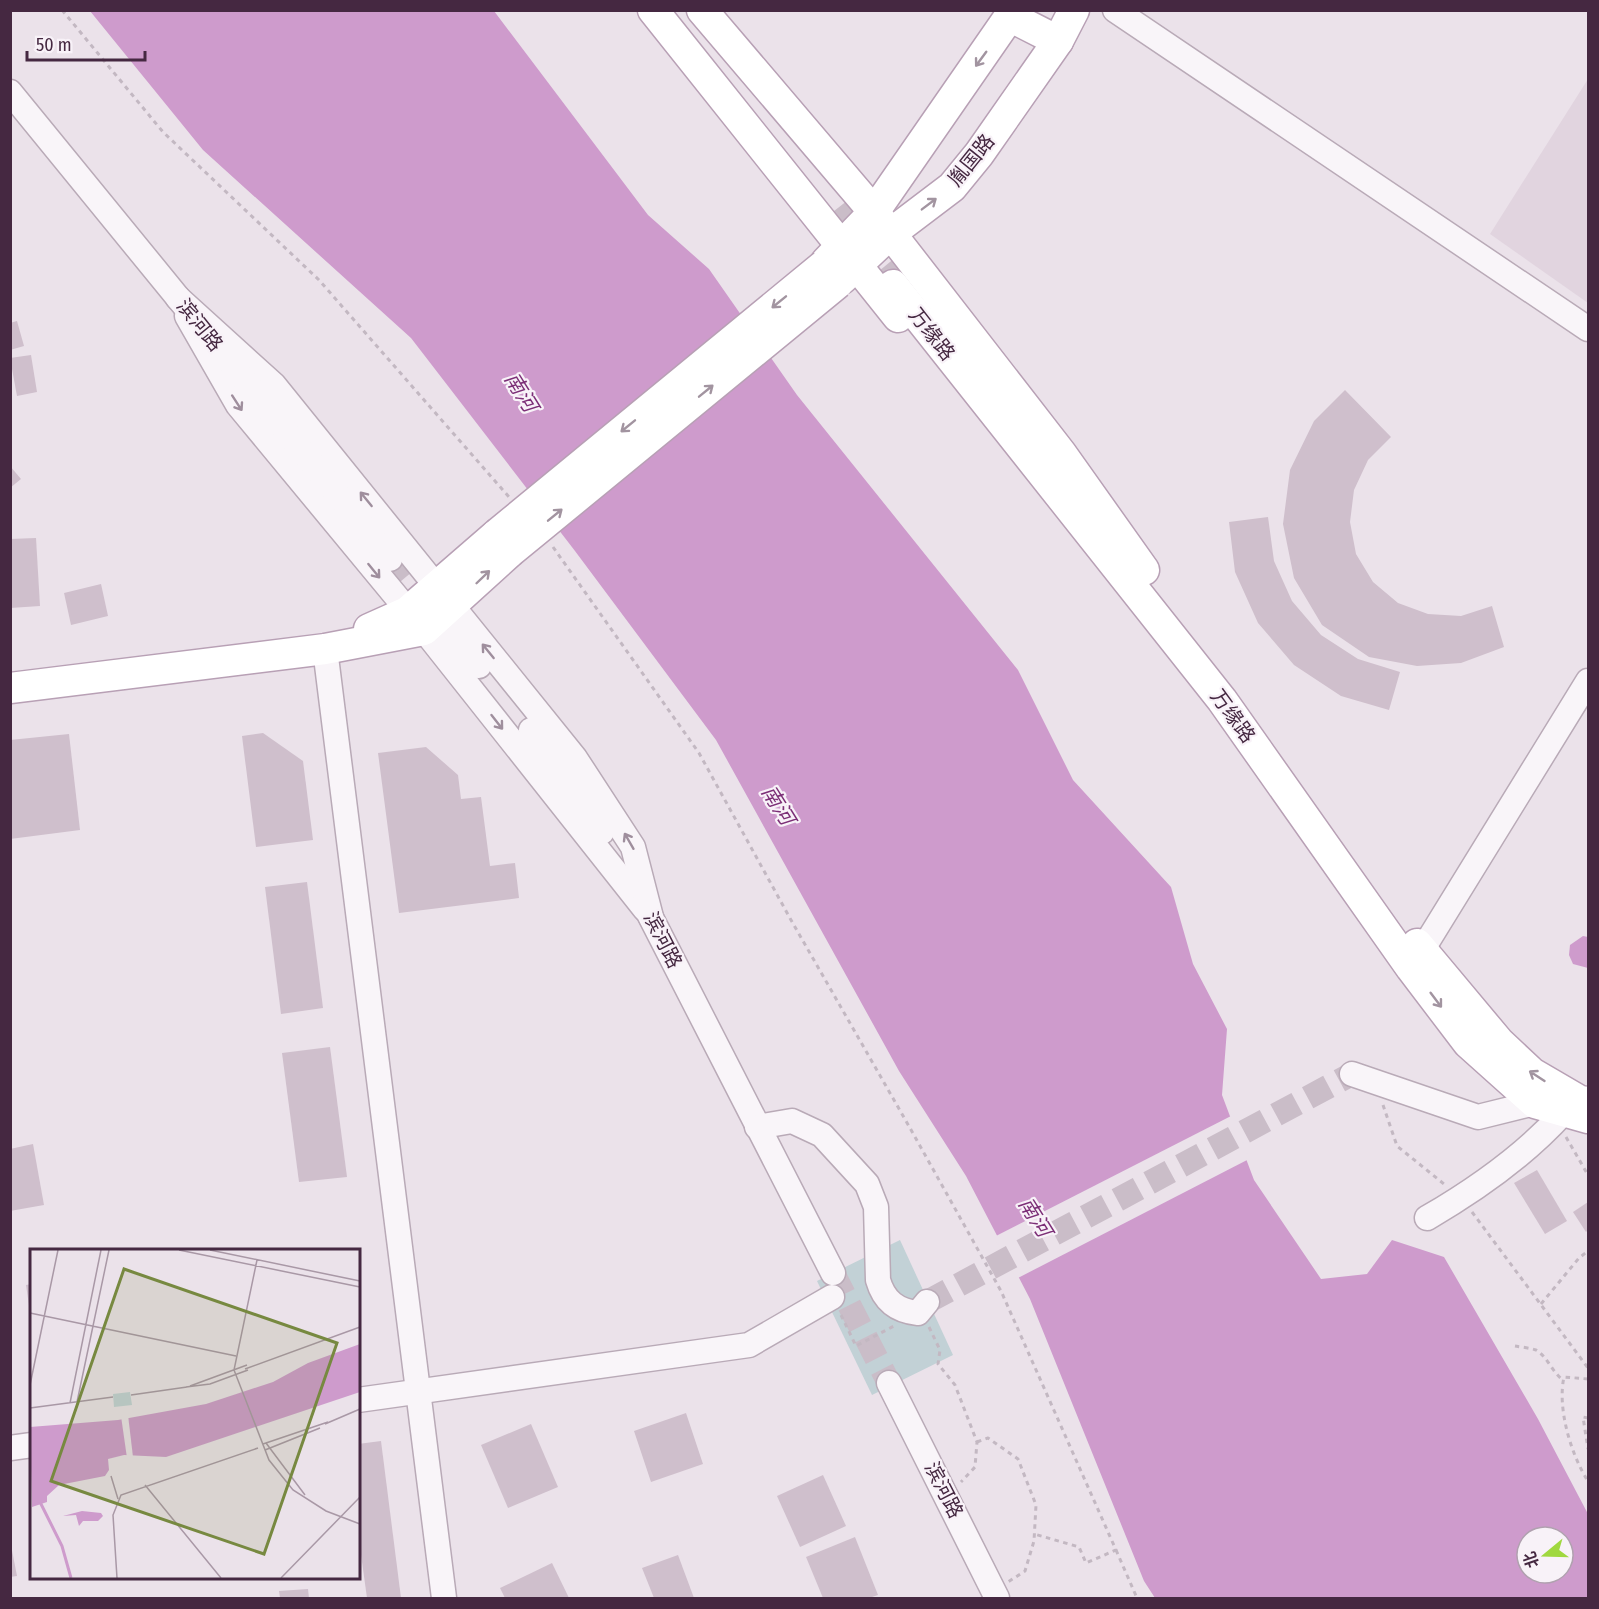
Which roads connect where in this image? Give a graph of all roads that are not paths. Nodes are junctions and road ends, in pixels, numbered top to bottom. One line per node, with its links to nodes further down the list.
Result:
1 (653, 10): 11 (main road)
2 (669, 10): 3 (main road)
3 (681, 10)
4 (702, 10): 10 (main road)
5 (1074, 10): 8 (main road, 胤国路)
6 (1115, 10): 13 (street)
7 (1012, 14): 8 (main road); 10 (main road, 胤国路, one-way to 10)
8 (1059, 41): 10 (main road, 胤国路, one-way to 8)
9 (10, 92): 12 (street, 滨河路)
10 (882, 223): 11 (main road, 胤国路); 16 (main road)
11 (840, 265): 15 (main road, 胤国路, bridge); 17 (main road)
12 (178, 298): 14 (street, 滨河路); 15 (street, one-way to 12); 15 (street, one-way to 15)
13 (1588, 329)
14 (390, 559)
15 (434, 614): 18 (main road); 21 (street); 21 (street, one-way to 15)
16 (1175, 614): 17 (main road, 万缘路); 22 (main road, 万缘路)
17 (1181, 646): 22 (main road, 万缘路)
18 (325, 649): 20 (main road); 31 (street)
19 (1588, 681): 22 (street)
20 (10, 688)
21 (651, 917): 25 (street, 滨河路)
22 (1416, 959): 24 (main road, 万缘路, one-way to 24); 24 (main road, 万缘路, one-way to 22)
23 (1352, 1074): 24 (street)
24 (1566, 1111): 26 (street)
25 (757, 1127): 27 (street, 滨河路); 29 (street)
26 (1428, 1218)
27 (833, 1273)
28 (832, 1297): 31 (street)
29 (923, 1308)
30 (889, 1383): 35 (street, 滨河路)
31 (418, 1392): 32 (street); 36 (street)
32 (360, 1400)
33 (30, 1445): 34 (street)
34 (10, 1448)
35 (996, 1595)
36 (444, 1599)

